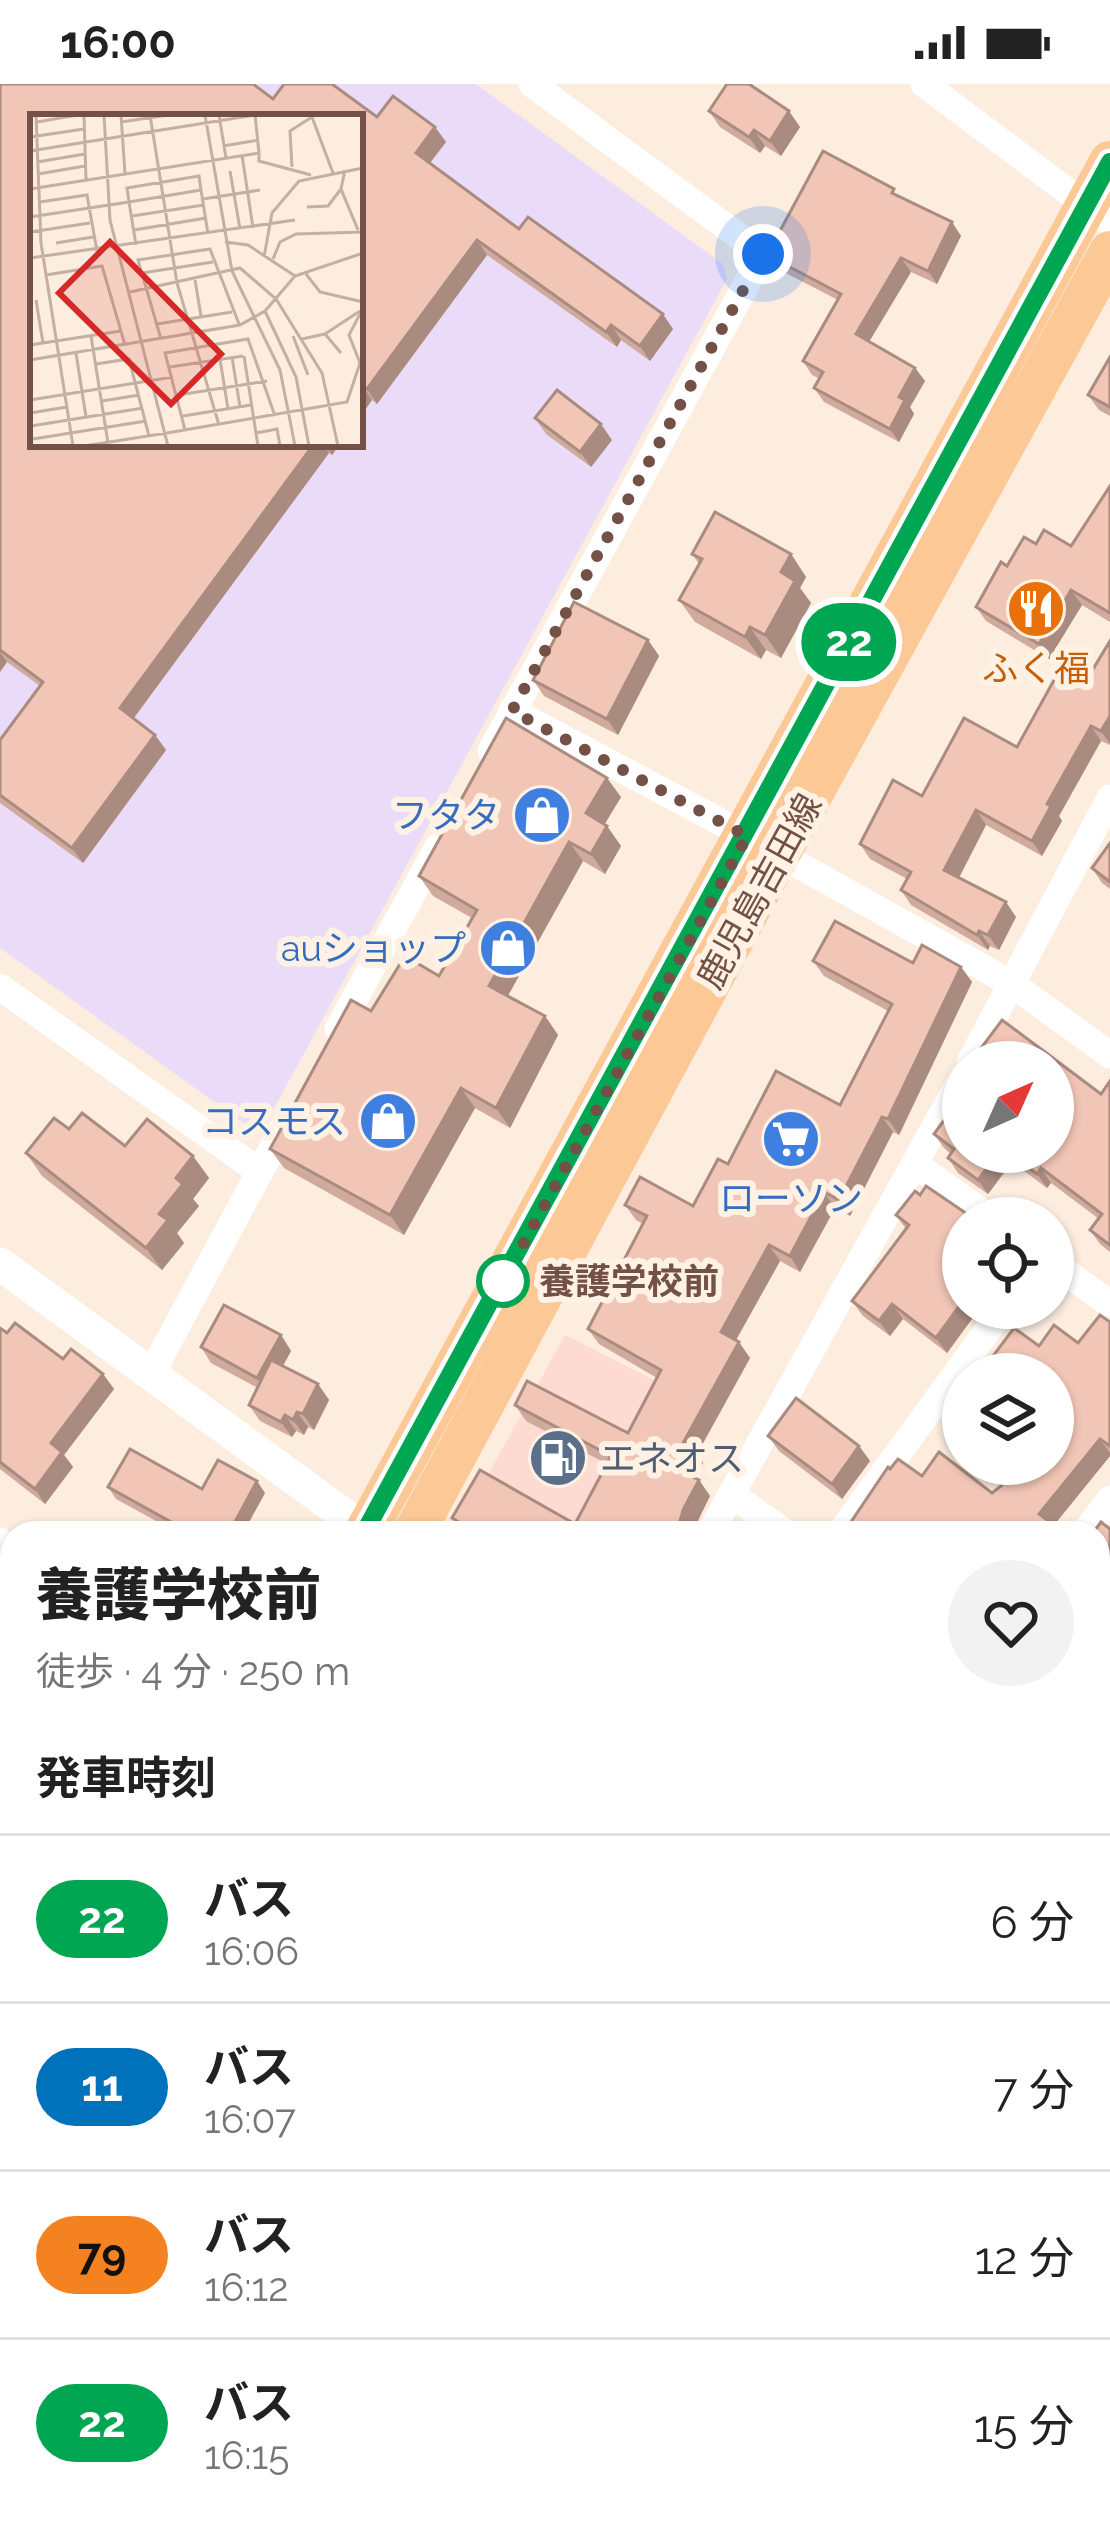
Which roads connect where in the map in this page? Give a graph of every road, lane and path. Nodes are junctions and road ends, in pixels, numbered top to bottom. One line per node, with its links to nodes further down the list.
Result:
1 (532, 84): 6 (street)
2 (924, 84): 4 (street)
3 (1110, 162): 4 (main road, 鹿児島吉田線)
4 (1098, 213): 10 (main road, 鹿児島吉田線)
5 (1110, 252): 10 (main road, 鹿児島吉田線)
6 (512, 711): 7 (street); 10 (street)
7 (478, 774)
8 (1110, 798): 11 (street)
9 (455, 816): 14 (street)
10 (763, 845): 11 (street); 28 (main road, 鹿児島吉田線); 29 (main road, 鹿児島吉田線)
11 (1012, 984): 13 (street); 15 (street)
12 (0, 987): 19 (street)
13 (981, 1041)
14 (328, 1046)
15 (1110, 1055)
16 (305, 1088): 19 (street)
17 (942, 1115): 18 (street)
18 (915, 1165): 20 (street); 26 (street)
19 (260, 1172): 25 (street)
20 (960, 1197)
21 (0, 1264): 25 (street)
22 (1074, 1278): 23 (street)
23 (1110, 1304)
24 (989, 1329): 32 (street)
25 (151, 1374): 27 (street)
26 (731, 1494): 30 (street); 31 (street)
27 (351, 1521)
28 (372, 1521)
29 (420, 1521)
30 (716, 1521)
31 (769, 1521)
32 (849, 1521)

